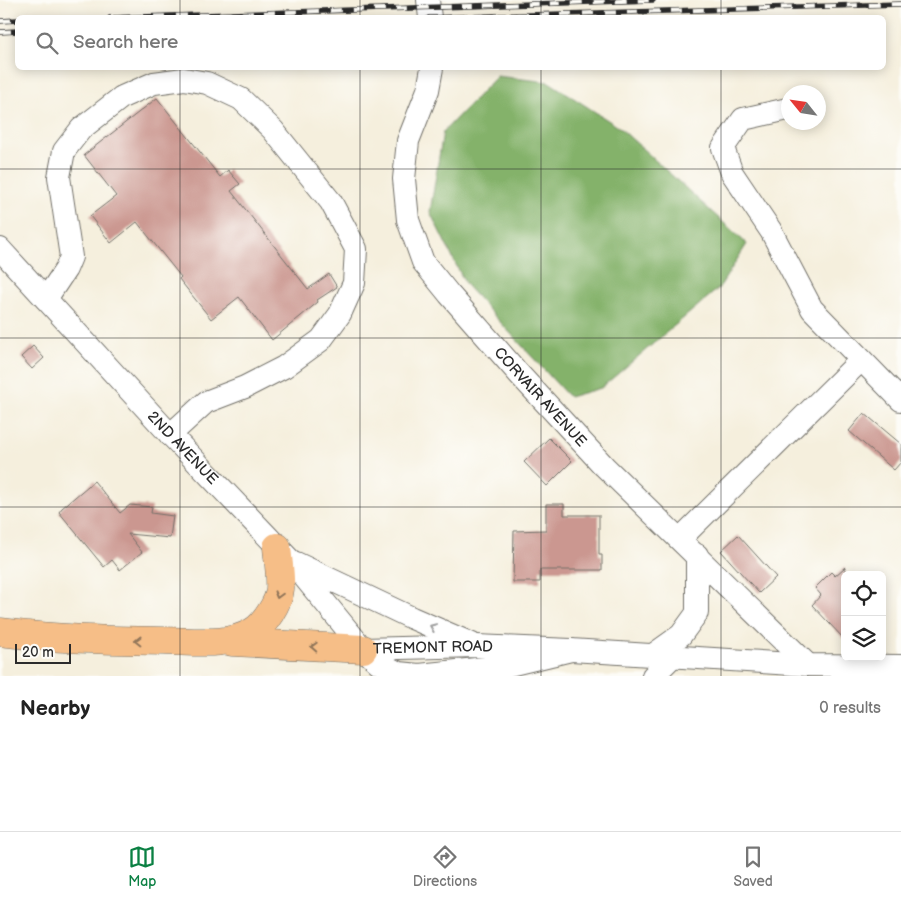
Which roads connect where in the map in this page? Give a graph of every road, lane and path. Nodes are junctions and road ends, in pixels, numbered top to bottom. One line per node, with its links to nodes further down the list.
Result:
1 (428, 0): 2 (street)
2 (430, 15)
3 (432, 70): 10 (street, CORVAIR AVENUE)
4 (781, 111): 7 (street)
5 (0, 248): 6 (street, 2ND AVENUE)
6 (46, 299): 9 (street, 2ND AVENUE); 9 (street)
7 (862, 360): 8 (street); 10 (street)
8 (901, 400)
9 (170, 435): 11 (street, 2ND AVENUE)
10 (680, 539): 12 (street, CORVAIR AVENUE)
11 (284, 554): 14 (highway, one-way to 14); 15 (street, one-way to 11); 16 (street, 2ND AVENUE)
12 (697, 555): 18 (street); 19 (street, CORVAIR AVENUE)
13 (0, 632): 14 (highway, one-way to 13)
14 (225, 642): 16 (highway, one-way to 14)
15 (477, 646): 16 (street, TREMONT ROAD); 17 (street, TREMONT ROAD)
16 (363, 649): 17 (street, TREMONT ROAD)
17 (571, 650): 18 (street, TREMONT ROAD)
18 (660, 662): 19 (street, TREMONT ROAD)
19 (808, 665): 20 (street, TREMONT ROAD)
20 (901, 666)

